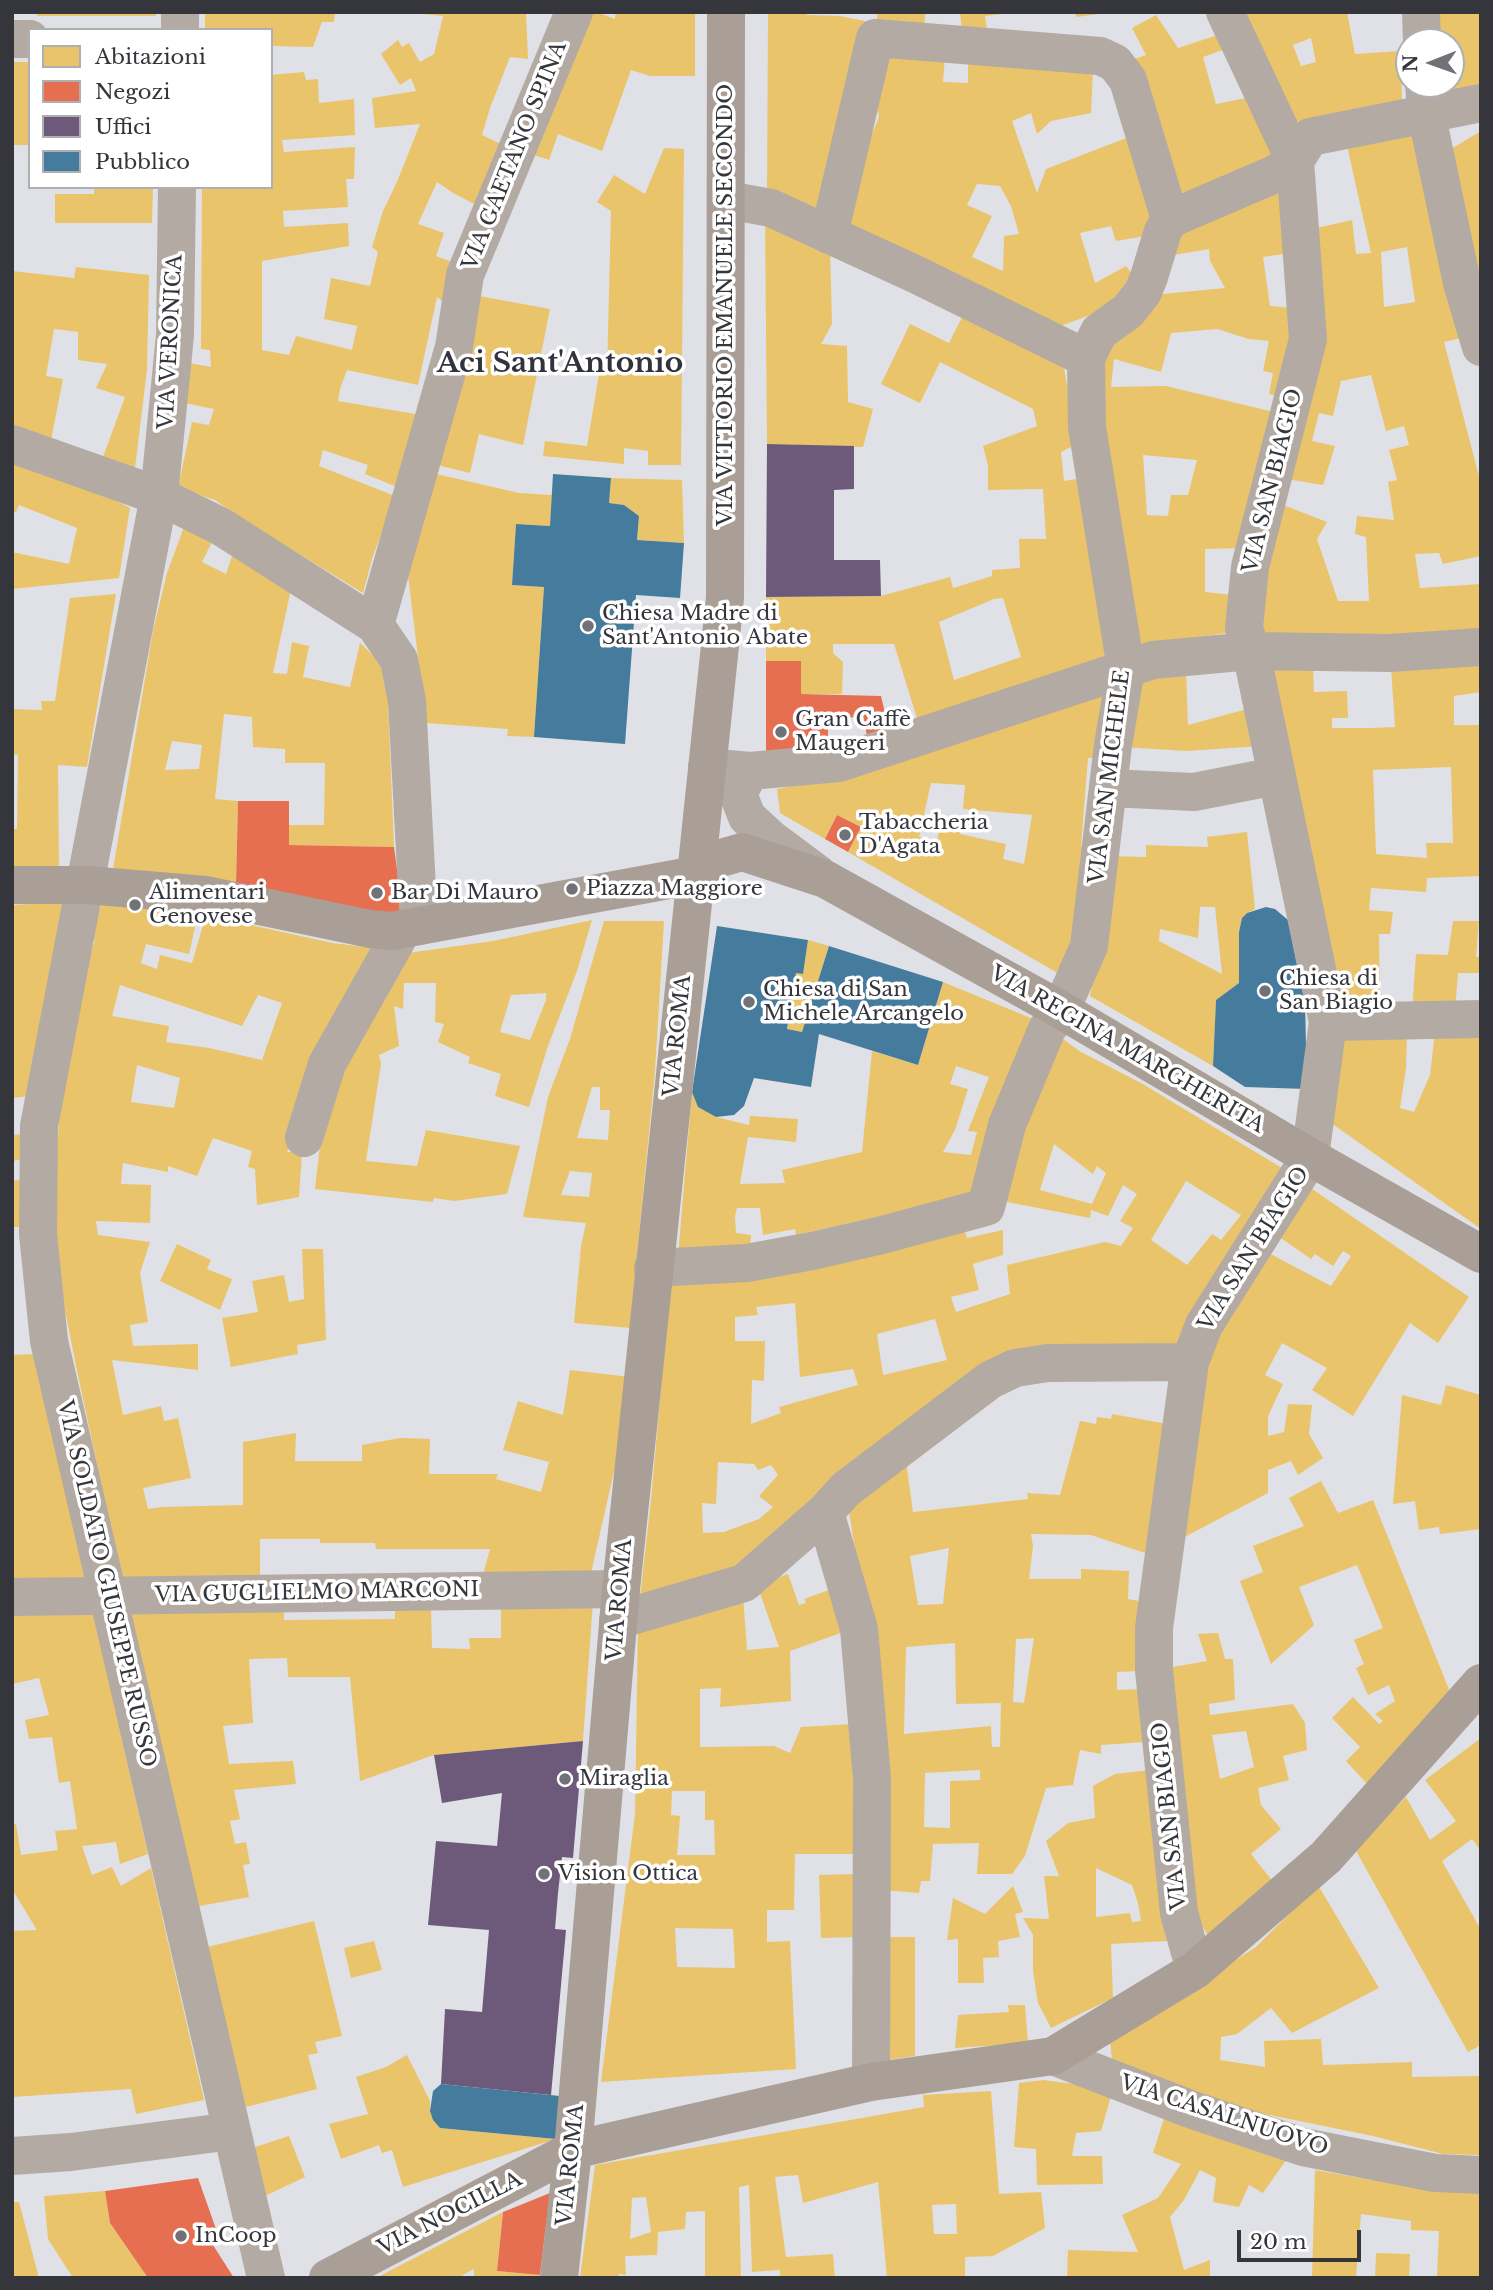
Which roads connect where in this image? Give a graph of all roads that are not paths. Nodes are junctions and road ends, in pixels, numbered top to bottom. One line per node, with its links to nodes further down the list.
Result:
1 (574, 12): 15 (street, VIA GAETANO SPINA)
2 (726, 12): 8 (street, VIA VITTORIO EMANUELE SECONDO)
3 (1225, 12): 6 (street)
4 (1425, 98): 5 (street); 6 (street); 11 (street)
5 (1481, 103)
6 (1295, 161): 9 (street); 17 (street, VIA SAN BIAGIO)
7 (177, 189): 14 (street, VIA VERONICA)
8 (727, 200): 10 (street); 19 (street, VIA VITTORIO EMANUELE SECONDO)
9 (1170, 219): 10 (street); 12 (street)
10 (829, 234): 12 (street)
11 (1481, 347)
12 (1086, 358): 18 (street, VIA SAN MICHELE)
13 (12, 444): 14 (street)
14 (159, 496): 15 (street); 26 (street, VIA VERONICA)
15 (375, 625): 27 (street)
16 (1481, 647): 17 (street)
17 (1251, 651): 18 (street); 21 (street, VIA SAN BIAGIO)
18 (1126, 669): 20 (street); 22 (street, VIA SAN MICHELE)
19 (707, 767): 20 (street); 23 (street, VIA ROMA)
20 (762, 770): 24 (street)
21 (1276, 776): 22 (street); 30 (street, VIA SAN BIAGIO)
22 (1108, 788): 28 (street, VIA SAN MICHELE)
23 (696, 875): 24 (street, VIA REGINA MARGHERITA); 27 (street); 35 (street, VIA ROMA)
24 (825, 879): 28 (street, VIA REGINA MARGHERITA)
25 (12, 885): 26 (street)
26 (87, 885): 27 (street); 33 (street, VIA SOLDATO GIUSEPPE RUSSO)
27 (405, 929): 31 (street)
28 (1061, 1010): 32 (street, VIA REGINA MARGHERITA); 35 (street, VIA SAN MICHELE)
29 (1481, 1019): 30 (street)
30 (1328, 1022): 32 (street, VIA SAN BIAGIO)
31 (304, 1138)
32 (1310, 1157): 34 (street, VIA REGINA MARGHERITA); 36 (street, VIA SAN BIAGIO)
33 (25, 1166): 38 (street, VIA SOLDATO GIUSEPPE RUSSO)
34 (1481, 1254)
35 (653, 1268): 40 (street, VIA ROMA)
36 (1190, 1362): 37 (street, VIA GUGLIELMO MARCONI); 42 (street, VIA SAN BIAGIO)
37 (825, 1512): 40 (street, VIA GUGLIELMO MARCONI); 44 (street)
38 (109, 1596): 39 (street, VIA GUGLIELMO MARCONI); 40 (street, VIA GUGLIELMO MARCONI); 45 (street, VIA SOLDATO GIUSEPPE RUSSO)
39 (12, 1597)
40 (620, 1605): 46 (street, VIA ROMA)
41 (1481, 1683): 42 (street)
42 (1195, 1970): 43 (street)
43 (1053, 2056): 44 (street, VIA NOCILLA); 48 (street, VIA CASALNUOVO)
44 (871, 2082): 46 (street, VIA NOCILLA)
45 (232, 2131): 47 (street); 49 (street, VIA SOLDATO GIUSEPPE RUSSO)
46 (573, 2150): 50 (street, VIA NOCILLA); 51 (street, VIA ROMA)
47 (12, 2156)
48 (1481, 2175)
49 (266, 2278)
50 (327, 2278)
51 (559, 2278)

